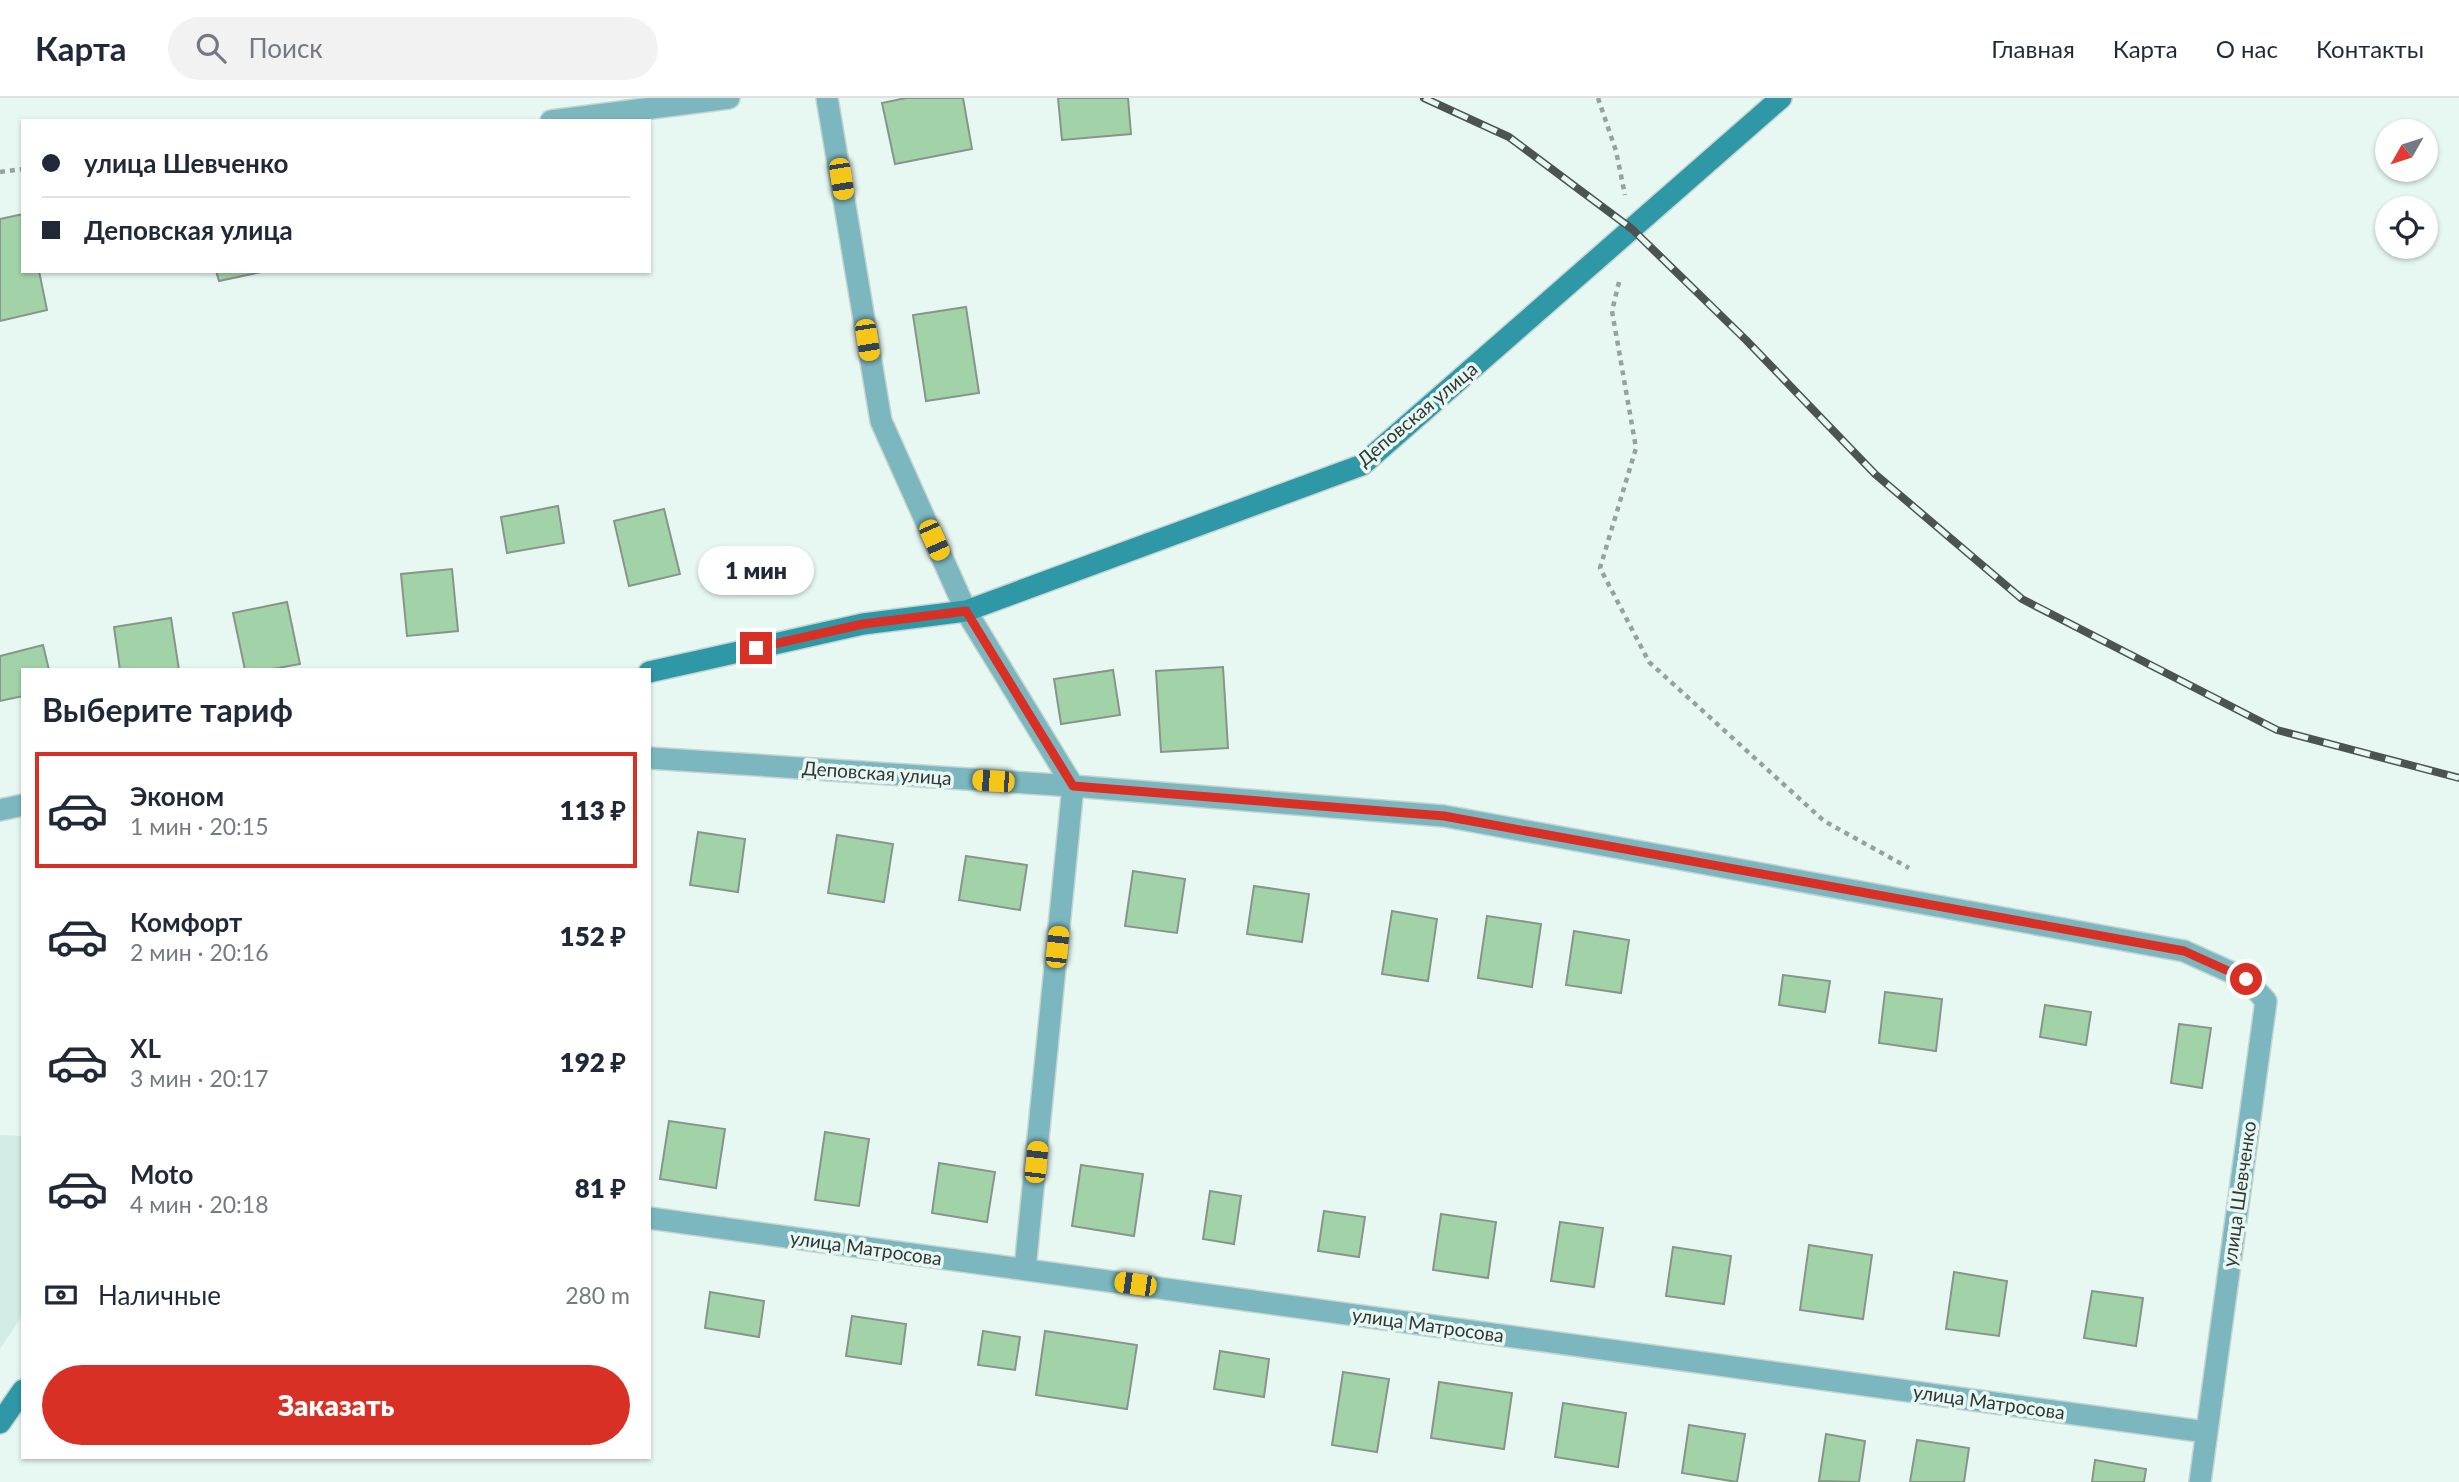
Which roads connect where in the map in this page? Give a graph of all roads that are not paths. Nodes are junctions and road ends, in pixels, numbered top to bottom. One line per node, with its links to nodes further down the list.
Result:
1 (729, 98): 4 (street)
2 (827, 98): 5 (street)
3 (1781, 98): 5 (street, Деповская улица)
4 (566, 119)
5 (966, 611): 6 (street, Деповская улица); 8 (street)
6 (651, 672)
7 (651, 758): 8 (street, Деповская улица)
8 (1073, 786): 11 (street, Деповская улица); 13 (street)
9 (21, 805): 10 (street)
10 (0, 810)
11 (2184, 951): 16 (street, улица Шевченко)
12 (651, 1218): 13 (street, улица Матросова)
13 (1025, 1269): 16 (street, улица Матросова)
14 (21, 1393): 15 (street)
15 (0, 1423)
16 (2206, 1432): 17 (street, улица Шевченко)
17 (2200, 1482)

